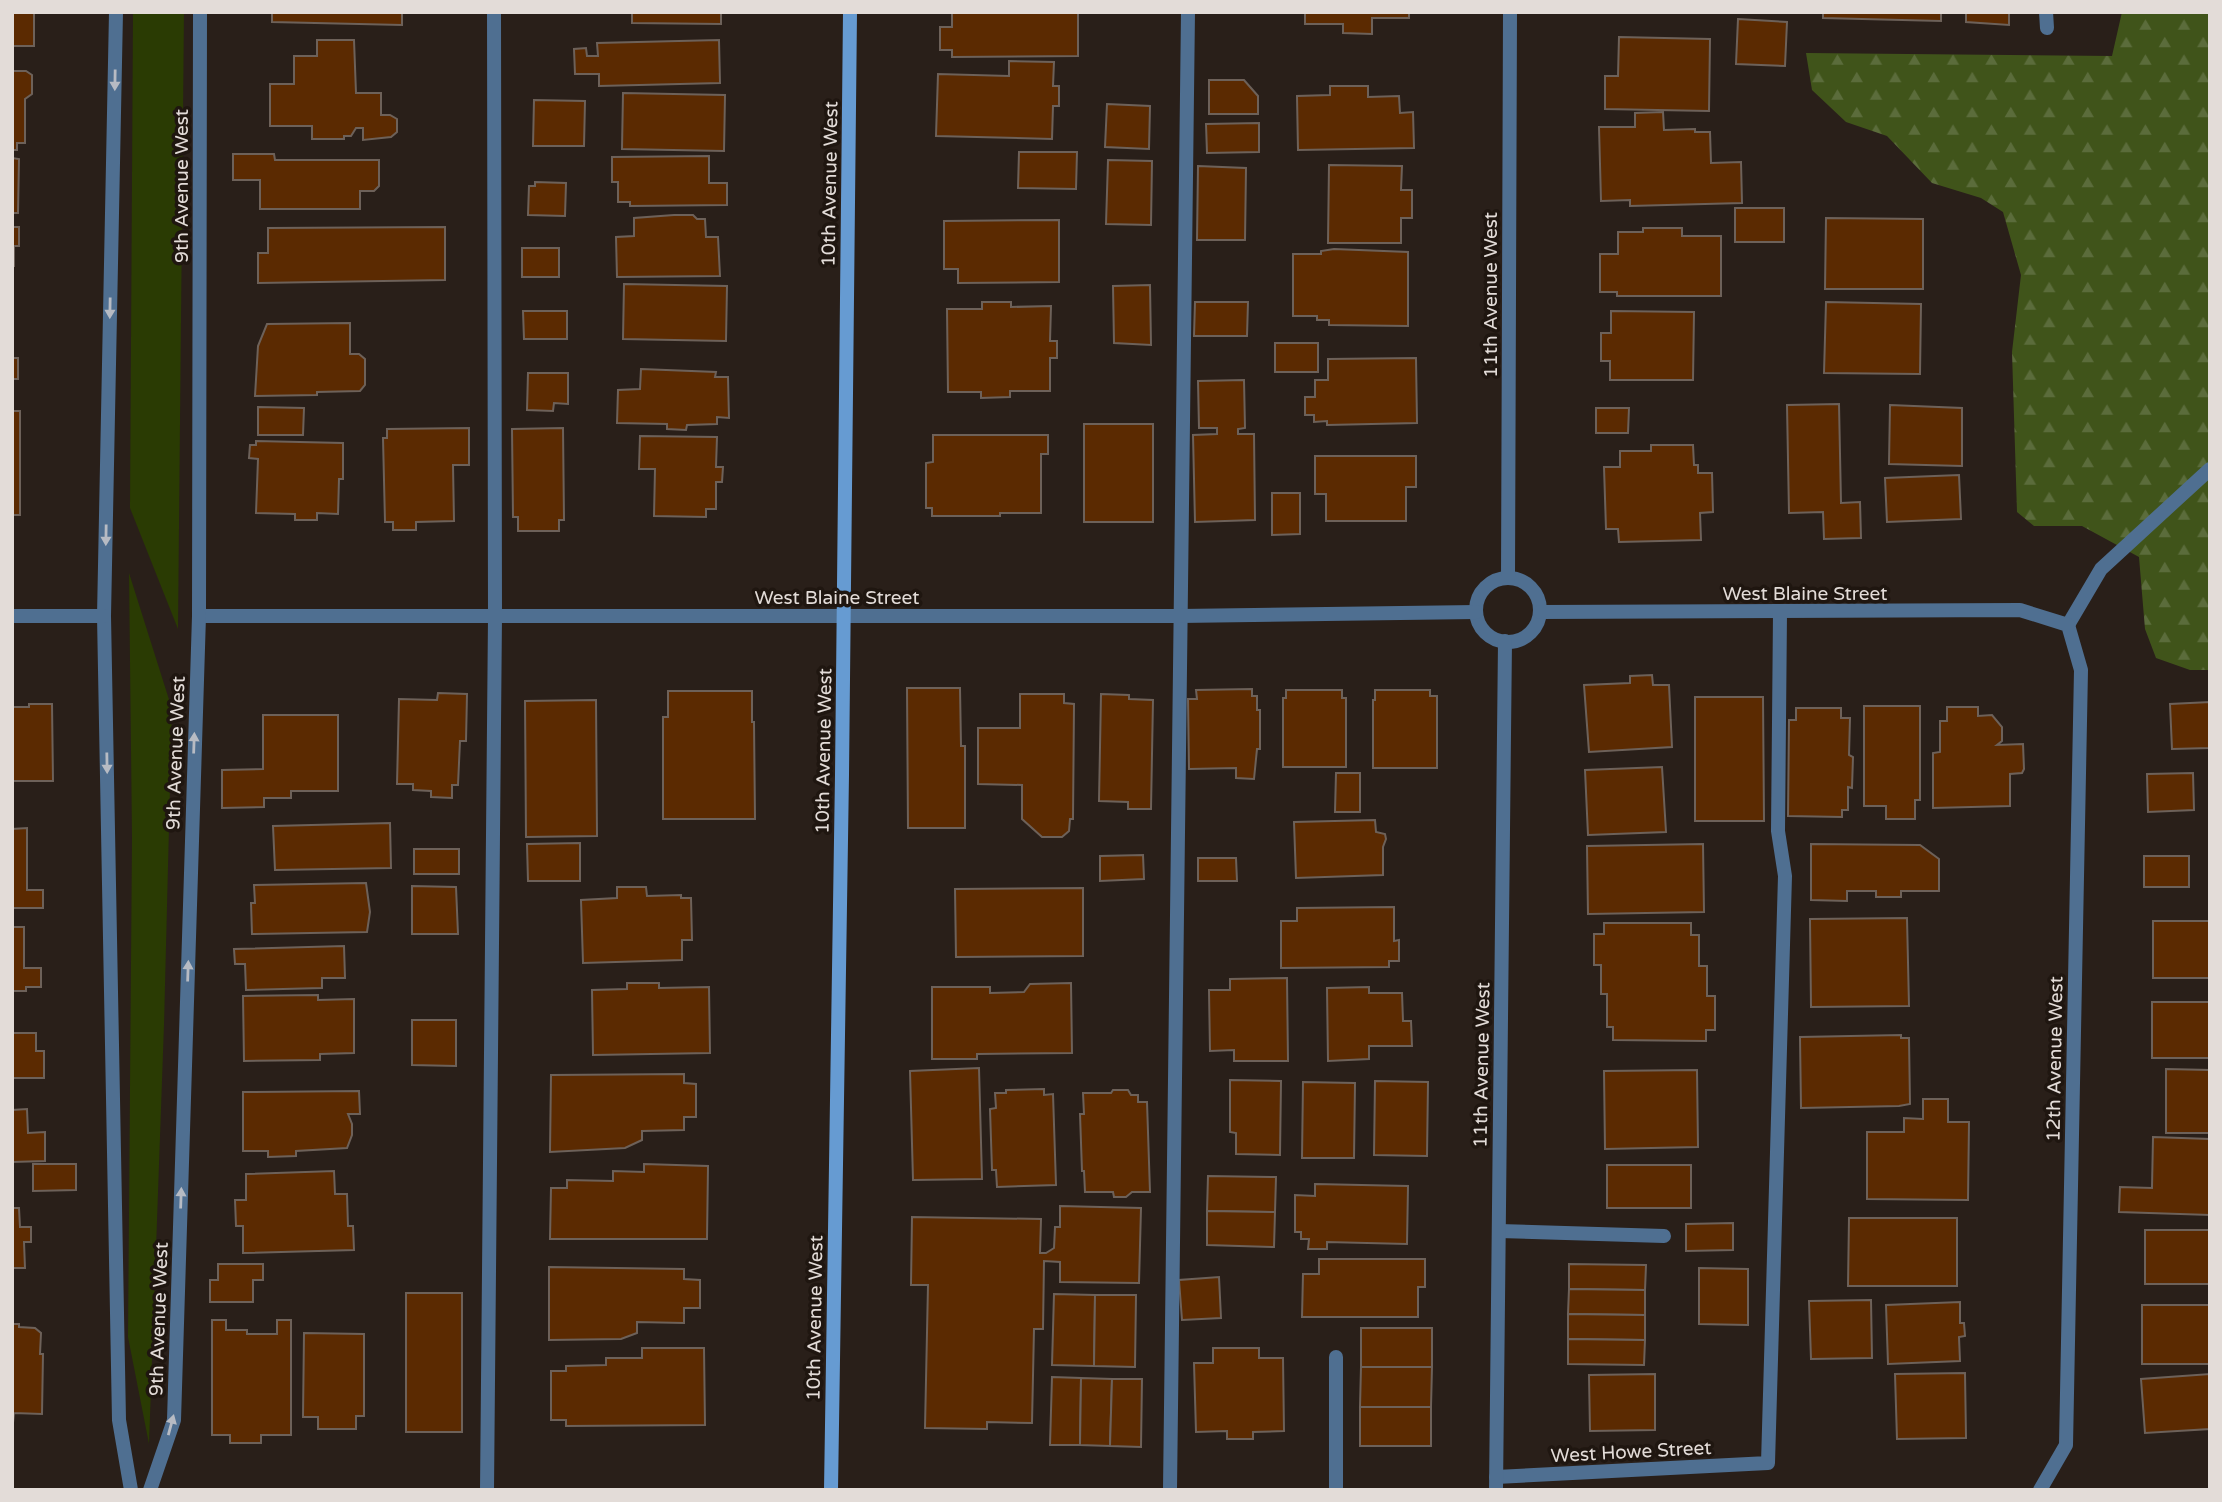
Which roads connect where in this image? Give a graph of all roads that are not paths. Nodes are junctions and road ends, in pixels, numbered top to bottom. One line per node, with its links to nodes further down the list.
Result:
1 (116, 12): 15 (street, 9th Avenue West, one-way to 15)
2 (201, 12): 16 (street, 9th Avenue West)
3 (494, 12): 17 (street)
4 (850, 12): 18 (street, 10th Avenue West)
5 (1188, 12): 19 (street)
6 (1510, 12): 10 (street, 11th Avenue West)
7 (2046, 12): 8 (street)
8 (2047, 28)
9 (2210, 470): 20 (street)
10 (1508, 578): 11 (street); 12 (street)
11 (1476, 612): 19 (street, West Blaine Street); 21 (street)
12 (1540, 612): 13 (street, West Blaine Street); 21 (street)
13 (1780, 613): 20 (street, West Blaine Street); 25 (street, West Howe Street)
14 (12, 617): 15 (street)
15 (104, 617): 26 (street, 9th Avenue West, one-way to 26)
16 (199, 617): 17 (street, West Blaine Street); 27 (street, 9th Avenue West, one-way to 16)
17 (495, 617): 18 (street, West Blaine Street); 28 (street)
18 (844, 617): 19 (street, West Blaine Street); 29 (street, 10th Avenue West)
19 (1181, 617): 30 (street)
20 (2068, 625): 32 (street, 12th Avenue West)
21 (1505, 641): 22 (street, 11th Avenue West)
22 (1499, 1231): 23 (street); 25 (street, 11th Avenue West)
23 (1664, 1236)
24 (1336, 1357): 31 (street)
25 (1496, 1483)
26 (131, 1490)
27 (150, 1490)
28 (486, 1490)
29 (831, 1490)
30 (1170, 1490)
31 (1336, 1490)
32 (2040, 1490)

